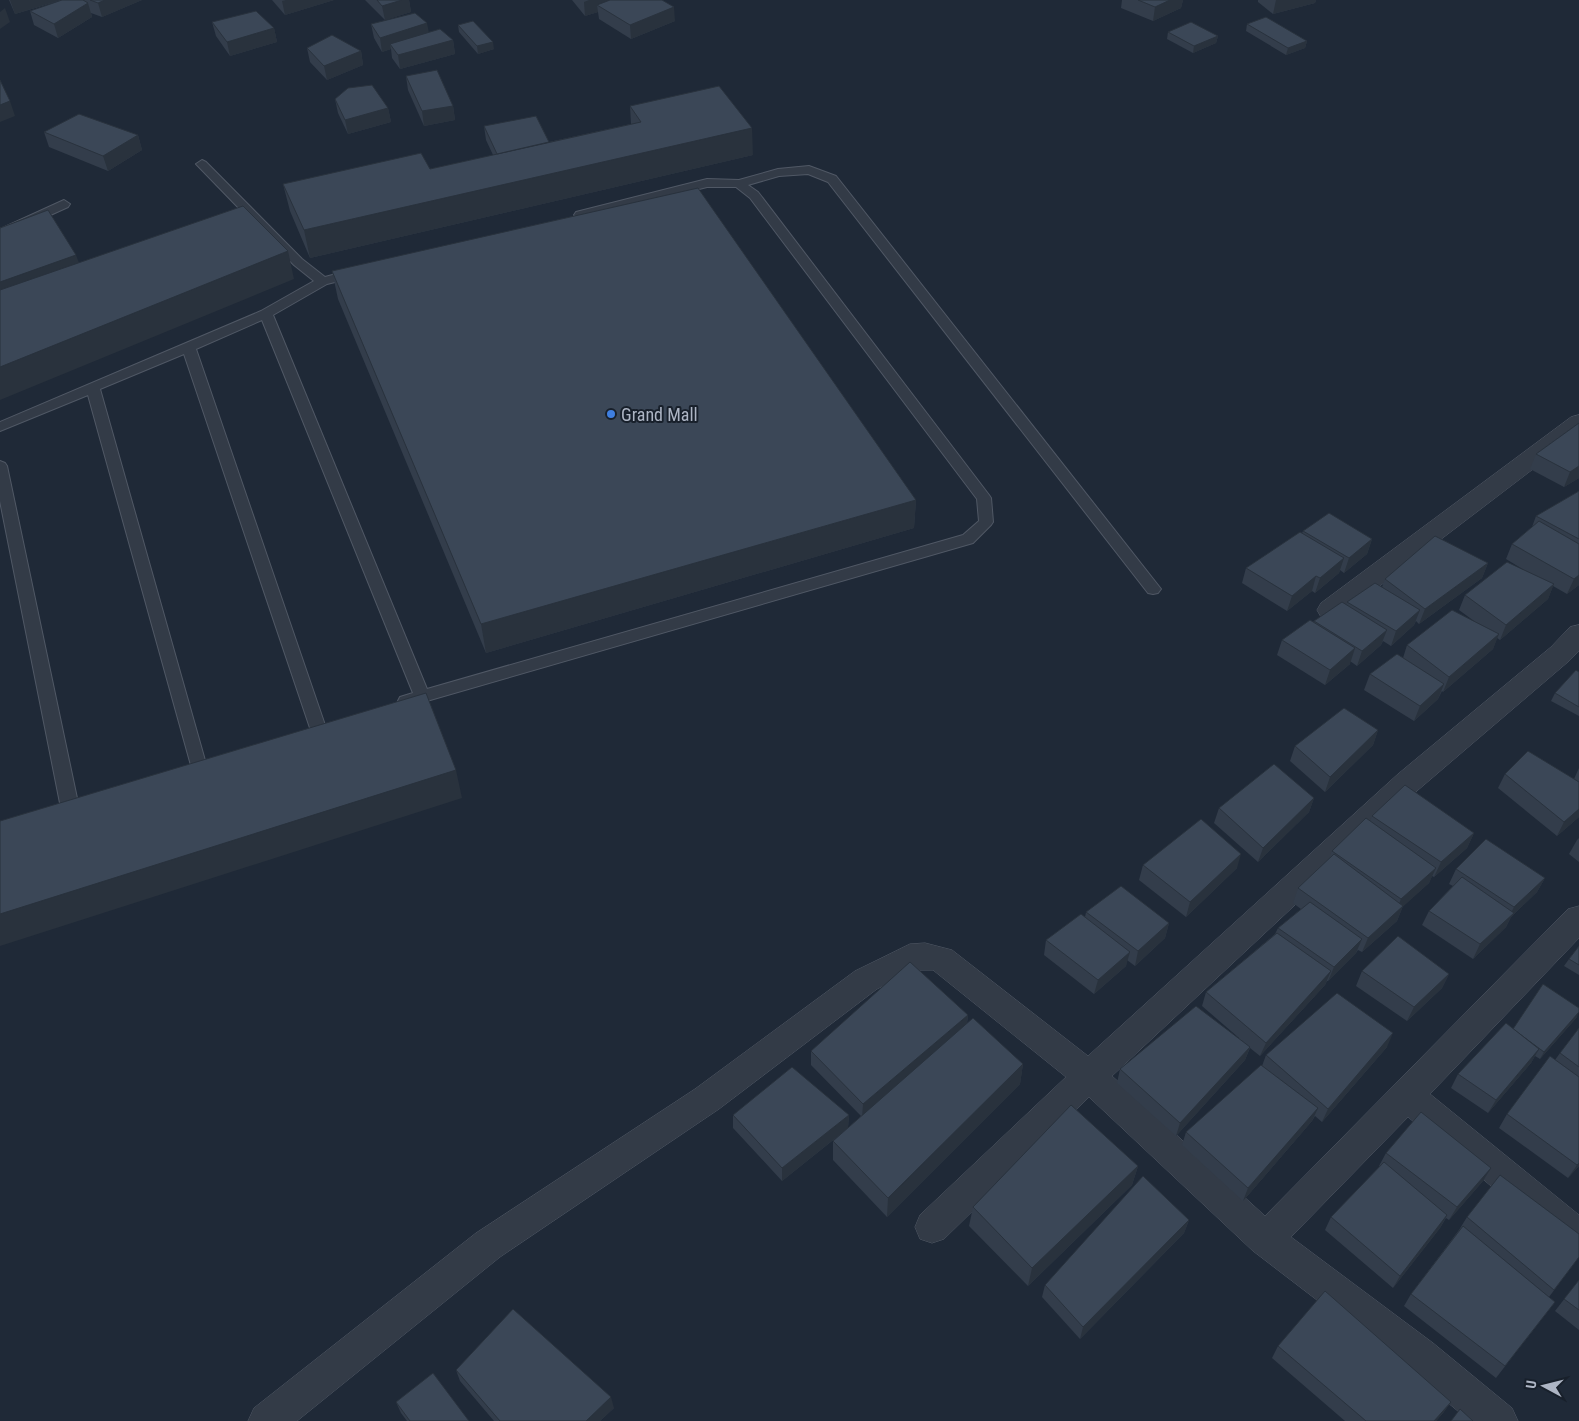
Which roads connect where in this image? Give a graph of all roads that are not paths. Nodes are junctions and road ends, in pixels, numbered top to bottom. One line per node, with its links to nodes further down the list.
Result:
1 (202, 164): 7 (lane)
2 (739, 184): 4 (lane); 14 (lane); 17 (lane)
3 (64, 204): 5 (lane)
4 (563, 220)
5 (0, 234)
6 (371, 269): 7 (lane)
7 (323, 281): 8 (lane)
8 (266, 314): 9 (lane); 17 (lane)
9 (189, 348): 10 (lane); 20 (lane)
10 (93, 388): 12 (lane); 23 (lane)
11 (1579, 422): 15 (street)
12 (0, 427)
13 (0, 466): 26 (lane)
14 (1152, 588)
15 (1330, 610)
16 (1573, 651): 29 (street)
17 (422, 696): 18 (lane)
18 (394, 705)
19 (337, 722): 20 (lane)
20 (318, 728): 21 (lane)
21 (300, 733)
22 (216, 759): 23 (lane)
23 (198, 764): 24 (lane)
24 (179, 770)
25 (88, 798): 26 (lane)
26 (69, 803): 27 (lane)
27 (52, 808)
28 (1579, 918): 30 (street)
29 (1089, 1076): 31 (street); 33 (street); 34 (street)
30 (1406, 1095): 32 (street); 33 (street)
31 (932, 1227)
32 (1579, 1237)
33 (1265, 1239): 35 (street)
34 (267, 1421)
35 (1499, 1421)

